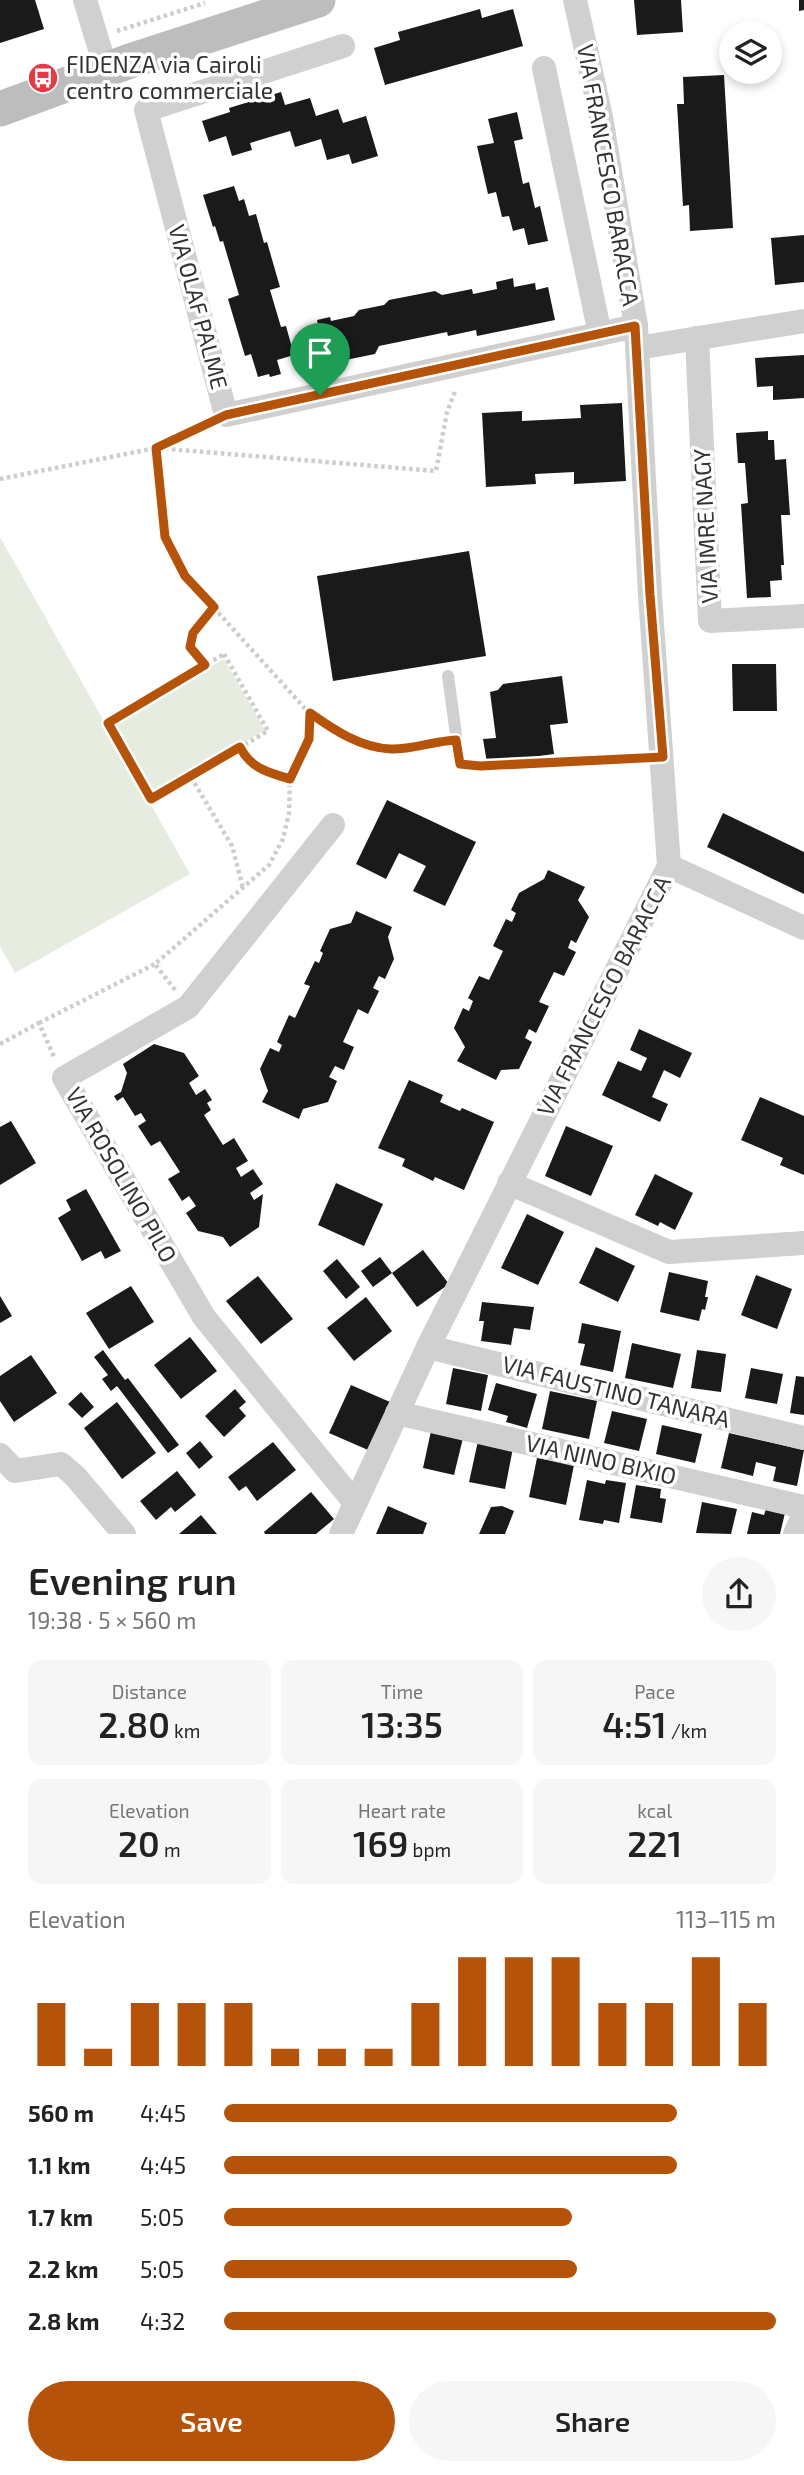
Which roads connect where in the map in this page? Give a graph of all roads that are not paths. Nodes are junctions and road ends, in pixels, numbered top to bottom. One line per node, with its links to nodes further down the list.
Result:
1 (85, 0): 5 (street)
2 (318, 0): 5 (street)
3 (575, 0): 10 (street, VIA FRANCESCO BARACCA)
4 (343, 46): 9 (street, VIA OLAF PALME)
5 (101, 53): 7 (street)
6 (544, 68): 9 (street)
7 (0, 109)
8 (804, 321): 11 (street)
9 (600, 334): 10 (street, VIA OLAF PALME)
10 (636, 337): 11 (street); 14 (street, VIA FRANCESCO BARACCA)
11 (697, 338): 12 (street, VIA IMRE NAGY)
12 (804, 616)
13 (448, 676): 14 (lane)
14 (663, 757): 16 (street, VIA FRANCESCO BARACCA)
15 (333, 825): 24 (street, VIA ROSOLINO PILO)
16 (669, 866): 17 (street); 18 (street, VIA FRANCESCO BARACCA)
17 (804, 928)
18 (509, 1183): 19 (street); 20 (street, VIA FRANCESCO BARACCA)
19 (804, 1244)
20 (428, 1347): 21 (street, VIA FRANCESCO BARACCA); 22 (street, VIA FAUSTINO TANARA)
21 (397, 1413): 24 (street, VIA FRANCESCO BARACCA); 25 (street, VIA NINO BIXIO)
22 (804, 1438)
23 (0, 1455): 27 (street)
24 (355, 1503): 28 (street, VIA FRANCESCO BARACCA)
25 (804, 1507)
26 (804, 1514): 29 (street)
27 (124, 1534)
28 (341, 1534)
29 (795, 1534)

